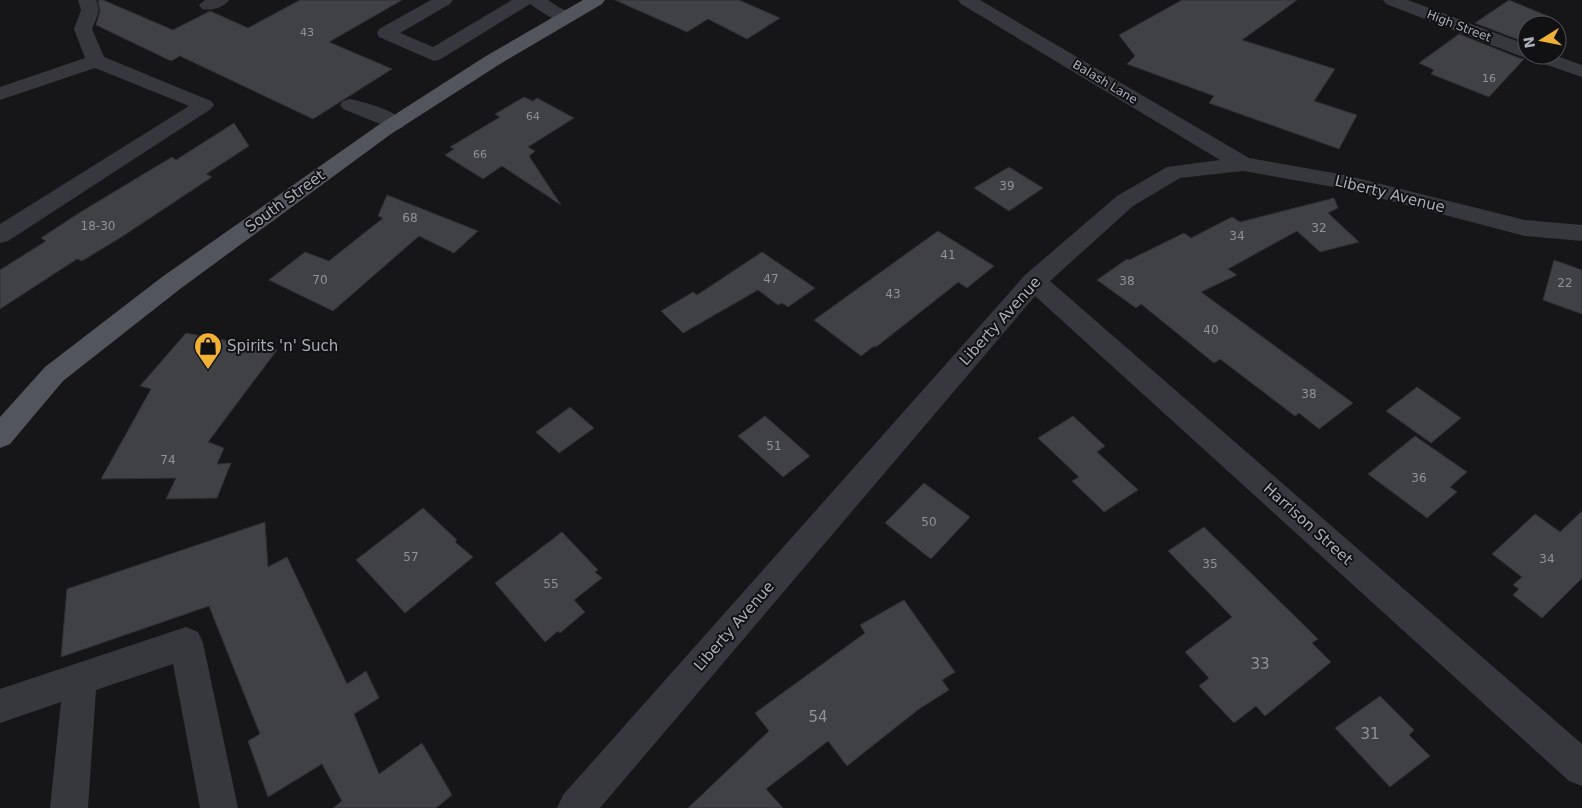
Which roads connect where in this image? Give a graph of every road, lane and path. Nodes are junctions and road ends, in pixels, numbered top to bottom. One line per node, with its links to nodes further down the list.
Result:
1 (87, 0): 10 (street)
2 (444, 0): 3 (street)
3 (525, 0)
4 (536, 0): 8 (street)
5 (596, 0): 8 (main road, South Street)
6 (967, 0): 16 (street, Balash Lane)
7 (1392, 0): 9 (street, High Street)
8 (567, 17): 15 (main road, South Street)
9 (1517, 48)
10 (96, 61): 13 (street); 18 (street)
11 (1565, 65): 12 (street)
12 (1582, 71)
13 (0, 94)
14 (350, 105): 15 (street)
15 (394, 124): 20 (main road, South Street)
16 (1243, 164): 17 (street, Liberty Avenue); 19 (street, Liberty Avenue)
17 (1582, 233)
18 (0, 235)
19 (1034, 281): 23 (street, Harrison Street); 26 (street, Liberty Avenue)
20 (0, 436)
21 (80, 679): 22 (street); 24 (street); 25 (street)
22 (0, 706)
23 (1582, 768)
24 (70, 808)
25 (220, 808)
26 (576, 808)

